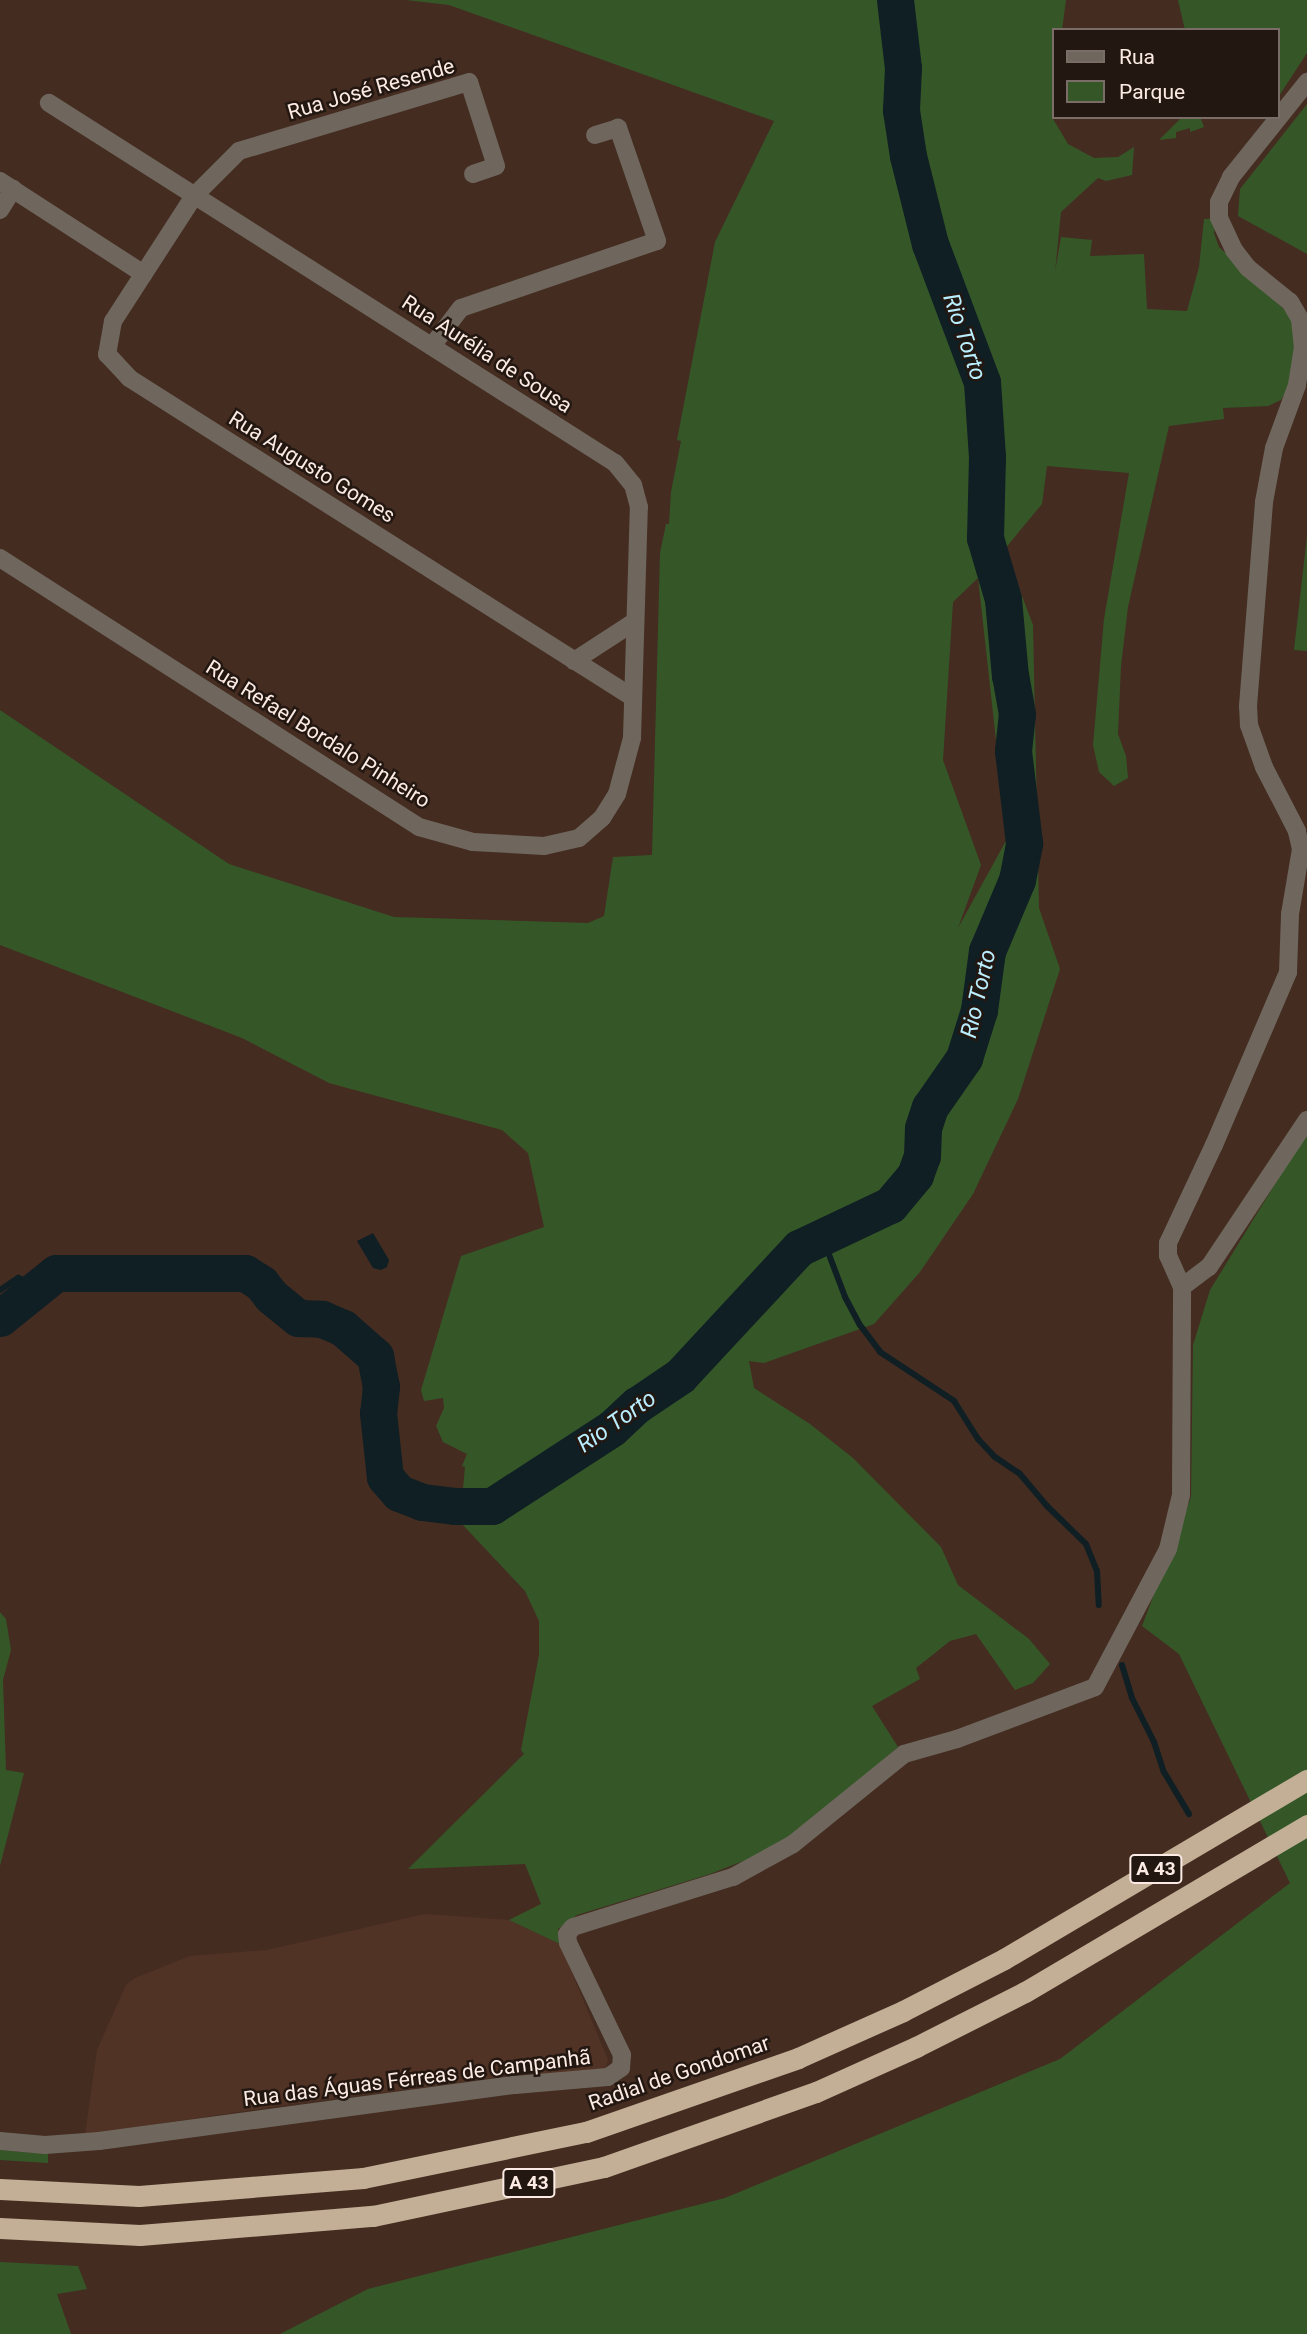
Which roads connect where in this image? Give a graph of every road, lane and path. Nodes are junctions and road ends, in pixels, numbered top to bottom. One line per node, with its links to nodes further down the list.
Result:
1 (1307, 82): 3 (street, Rua das Águas Férreas de Campanhã)
2 (49, 103): 8 (street, Rua Aurélia de Sousa)
3 (1279, 117)
4 (1277, 119): 17 (street, Rua das Águas Férreas de Campanhã)
5 (594, 135): 11 (street)
6 (473, 174): 8 (street, Rua José Resende)
7 (7, 185): 9 (street); 10 (street)
8 (194, 196): 10 (street); 11 (street, Rua Aurélia de Sousa)
9 (0, 210)
10 (144, 274): 14 (street, Rua Augusto Gomes)
11 (432, 346): 13 (street, Rua Aurélia de Sousa)
12 (0, 558): 15 (street, Rua Refael Bordalo Pinheiro)
13 (634, 622): 14 (street); 15 (street, Rua Refael Bordalo Pinheiro)
14 (574, 660): 15 (street, Rua Augusto Gomes)
15 (632, 697)
16 (1307, 1120): 17 (street)
17 (1182, 1287): 20 (street, Rua das Águas Férreas de Campanhã)
18 (1307, 1780): 21 (highway, Radial de Gondomar / A 43)
19 (1307, 1825): 22 (highway, A 43)
20 (0, 2141)
21 (0, 2189)
22 (0, 2228)

